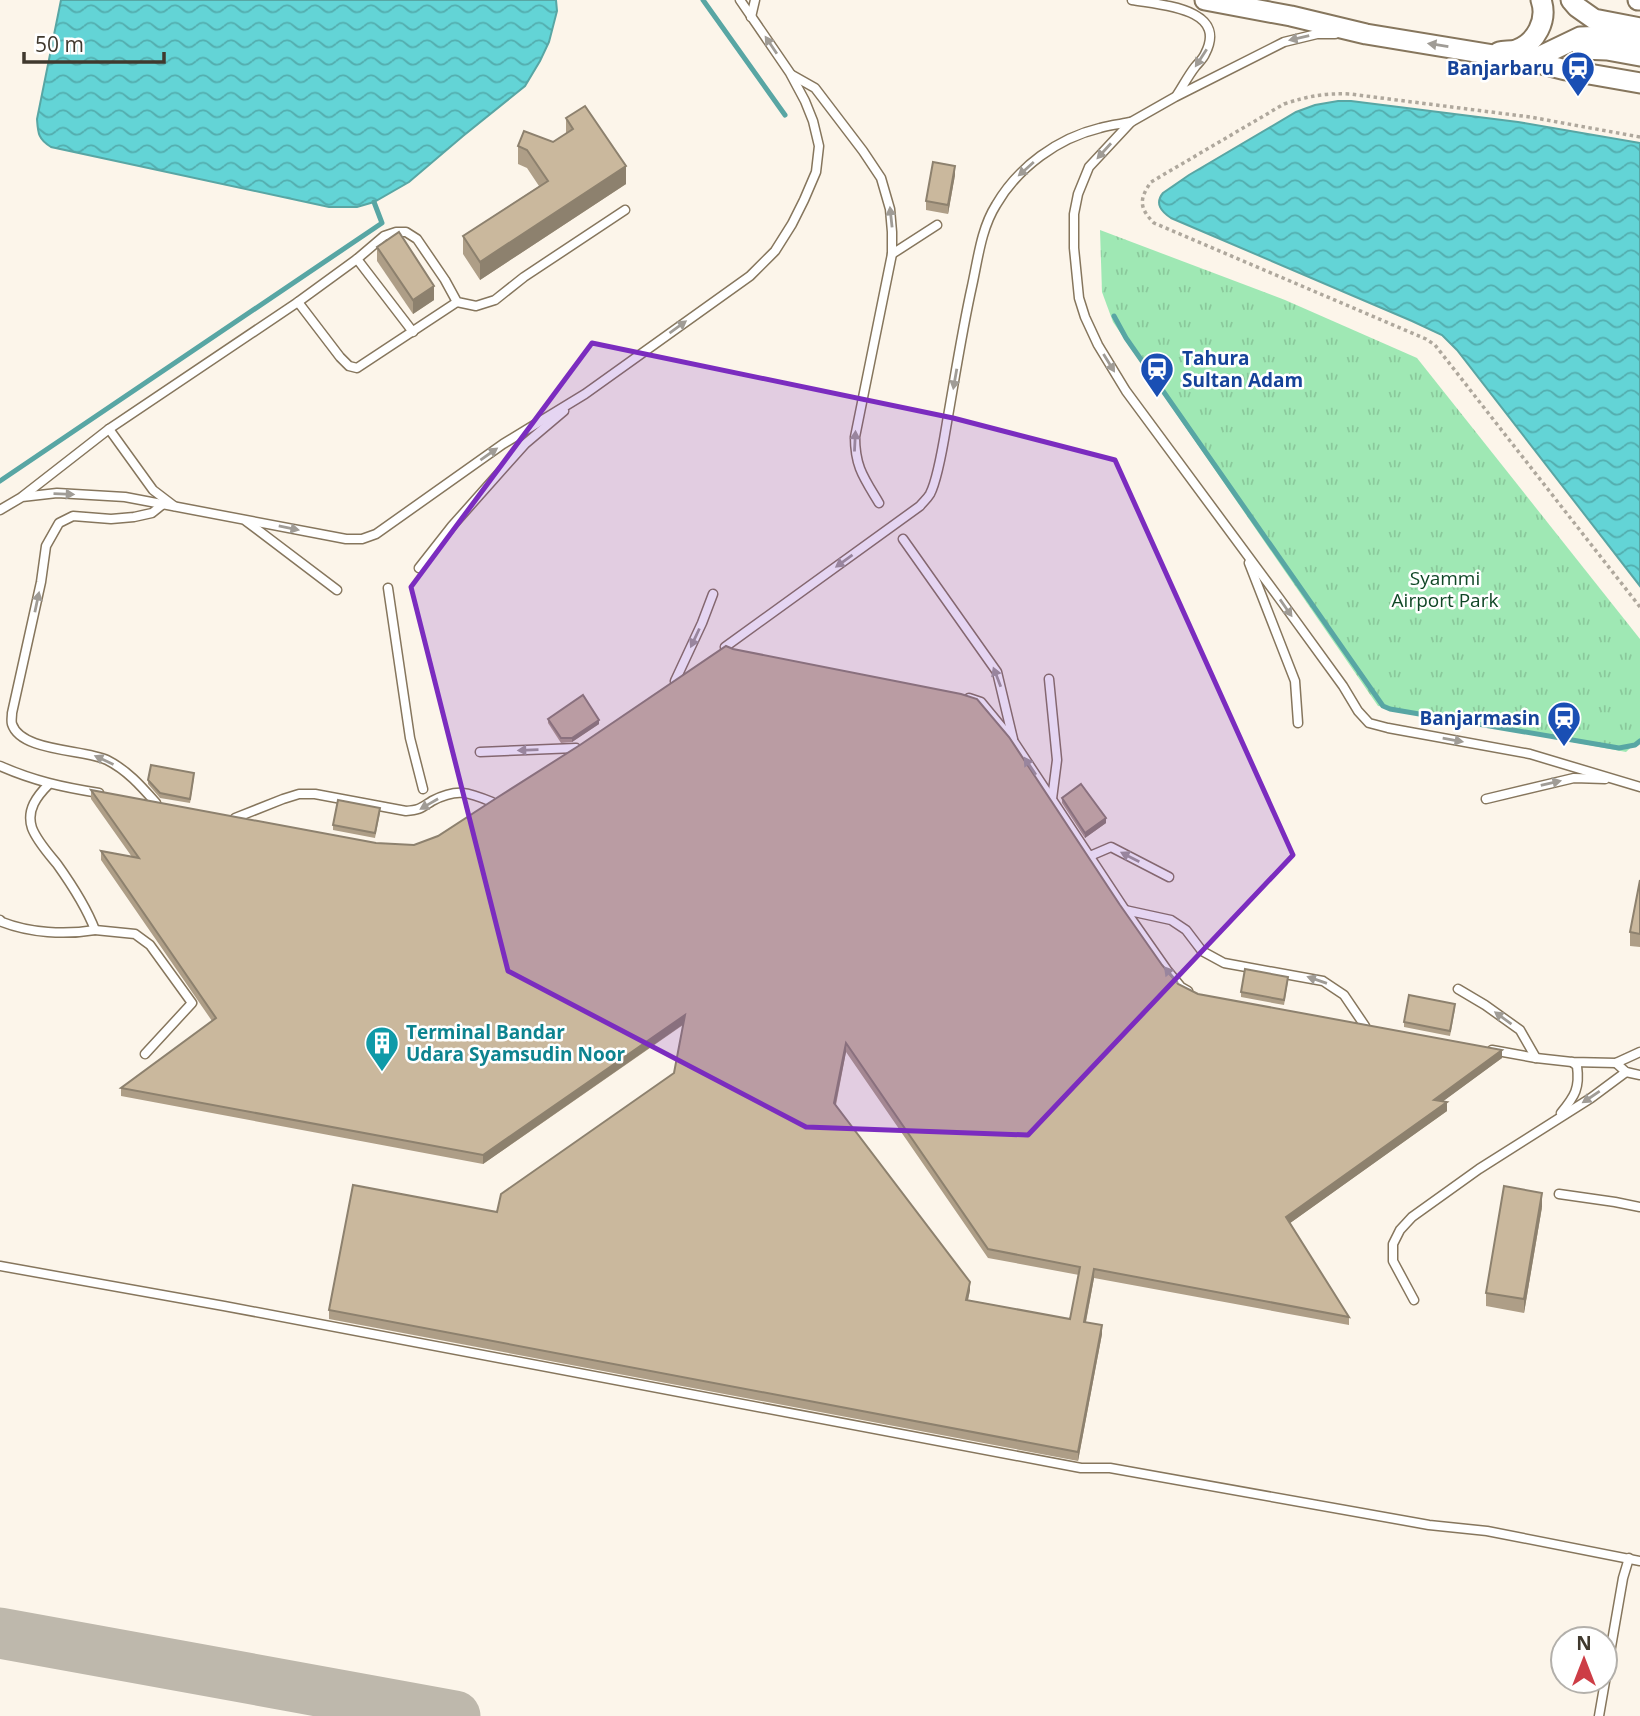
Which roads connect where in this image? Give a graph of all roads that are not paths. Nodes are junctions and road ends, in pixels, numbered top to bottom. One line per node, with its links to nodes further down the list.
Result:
1 (740, 0): 9 (lane)
2 (755, 0): 9 (lane)
3 (1132, 0): 20 (lane, one-way to 20)
4 (1205, 0): 11 (street)
5 (1541, 0): 13 (street)
6 (1572, 0): 10 (street)
7 (1587, 0): 8 (street)
8 (1640, 15)
9 (751, 17): 17 (lane, one-way to 9)
10 (1640, 28)
11 (1366, 34): 13 (street, one-way to 11); 20 (lane, one-way to 20)
12 (1640, 42): 15 (street)
13 (1479, 52): 15 (street)
14 (1640, 56): 15 (street)
15 (1530, 61): 16 (street); 18 (street); 19 (street)
16 (1640, 70)
17 (790, 73): 24 (lane, one-way to 17); 29 (lane, one-way to 17)
18 (1640, 83)
19 (1640, 96)
20 (1175, 97): 21 (lane)
21 (1132, 122): 38 (lane, one-way to 38); 43 (lane, one-way to 43)
22 (625, 210): 27 (lane)
23 (937, 225): 24 (lane)
24 (892, 254): 32 (lane, one-way to 24)
25 (357, 259): 26 (lane); 27 (lane); 28 (lane)
26 (298, 302): 28 (lane); 30 (lane)
27 (457, 302): 28 (lane)
28 (413, 332)
29 (585, 394): 36 (lane, one-way to 29); 39 (lane)
30 (109, 429): 31 (lane); 34 (lane)
31 (22, 497): 33 (lane, one-way to 33); 35 (lane)
32 (879, 503)
33 (162, 505): 34 (lane); 68 (lane, one-way to 33)
34 (176, 508): 36 (lane)
35 (0, 510)
36 (244, 519): 41 (lane)
37 (903, 539): 53 (lane, one-way to 37)
38 (1245, 554): 51 (lane); 58 (lane, one-way to 58)
39 (419, 568)
40 (388, 588): 61 (lane)
41 (337, 590)
42 (713, 594): 48 (lane, one-way to 48)
43 (725, 647): 44 (lane); 45 (lane)
44 (734, 651)
45 (715, 654)
46 (695, 668): 48 (lane)
47 (1049, 679): 64 (lane)
48 (675, 681): 49 (lane)
49 (664, 689)
50 (963, 696): 53 (lane)
51 (1298, 723)
52 (587, 741): 54 (lane)
53 (1014, 742): 64 (lane, one-way to 53)
54 (576, 748): 55 (lane, one-way to 55); 56 (lane)
55 (480, 752)
56 (566, 755)
57 (0, 766): 59 (lane)
58 (1618, 779): 60 (lane); 65 (lane, one-way to 58)
59 (49, 784): 62 (lane); 78 (lane)
60 (1640, 787)
61 (423, 789)
62 (102, 793)
63 (503, 795): 67 (lane)
64 (1052, 799): 74 (lane)
65 (1486, 799)
66 (142, 800): 68 (lane)
67 (492, 802): 70 (lane); 72 (lane, one-way to 72)
68 (156, 803): 69 (lane)
69 (169, 805)
70 (481, 810)
71 (222, 816): 72 (lane)
72 (235, 818): 73 (lane)
73 (248, 821)
74 (1090, 856): 75 (lane, one-way to 74); 76 (lane)
75 (1169, 877)
76 (1125, 910): 80 (lane, one-way to 76); 82 (lane, one-way to 76)
77 (0, 920): 78 (lane)
78 (95, 930): 86 (lane)
79 (1458, 989): 87 (lane, one-way to 79)
80 (1199, 996)
81 (1352, 1023): 82 (lane)
82 (1365, 1026): 83 (lane)
83 (1378, 1028)
84 (1483, 1048): 87 (lane)
85 (1640, 1052): 89 (lane)
86 (145, 1054)
87 (1536, 1058): 88 (lane)
88 (1572, 1062): 89 (lane); 92 (lane)
89 (1616, 1063): 90 (lane)
90 (1626, 1072): 91 (lane); 92 (lane, one-way to 92)
91 (1640, 1075)
92 (1555, 1120): 96 (lane)
93 (1559, 1194): 94 (lane)
94 (1640, 1208)
95 (0, 1266): 97 (lane)
96 (1414, 1300)
97 (1629, 1559): 98 (lane); 99 (lane)
98 (1640, 1560)
99 (1599, 1716)

